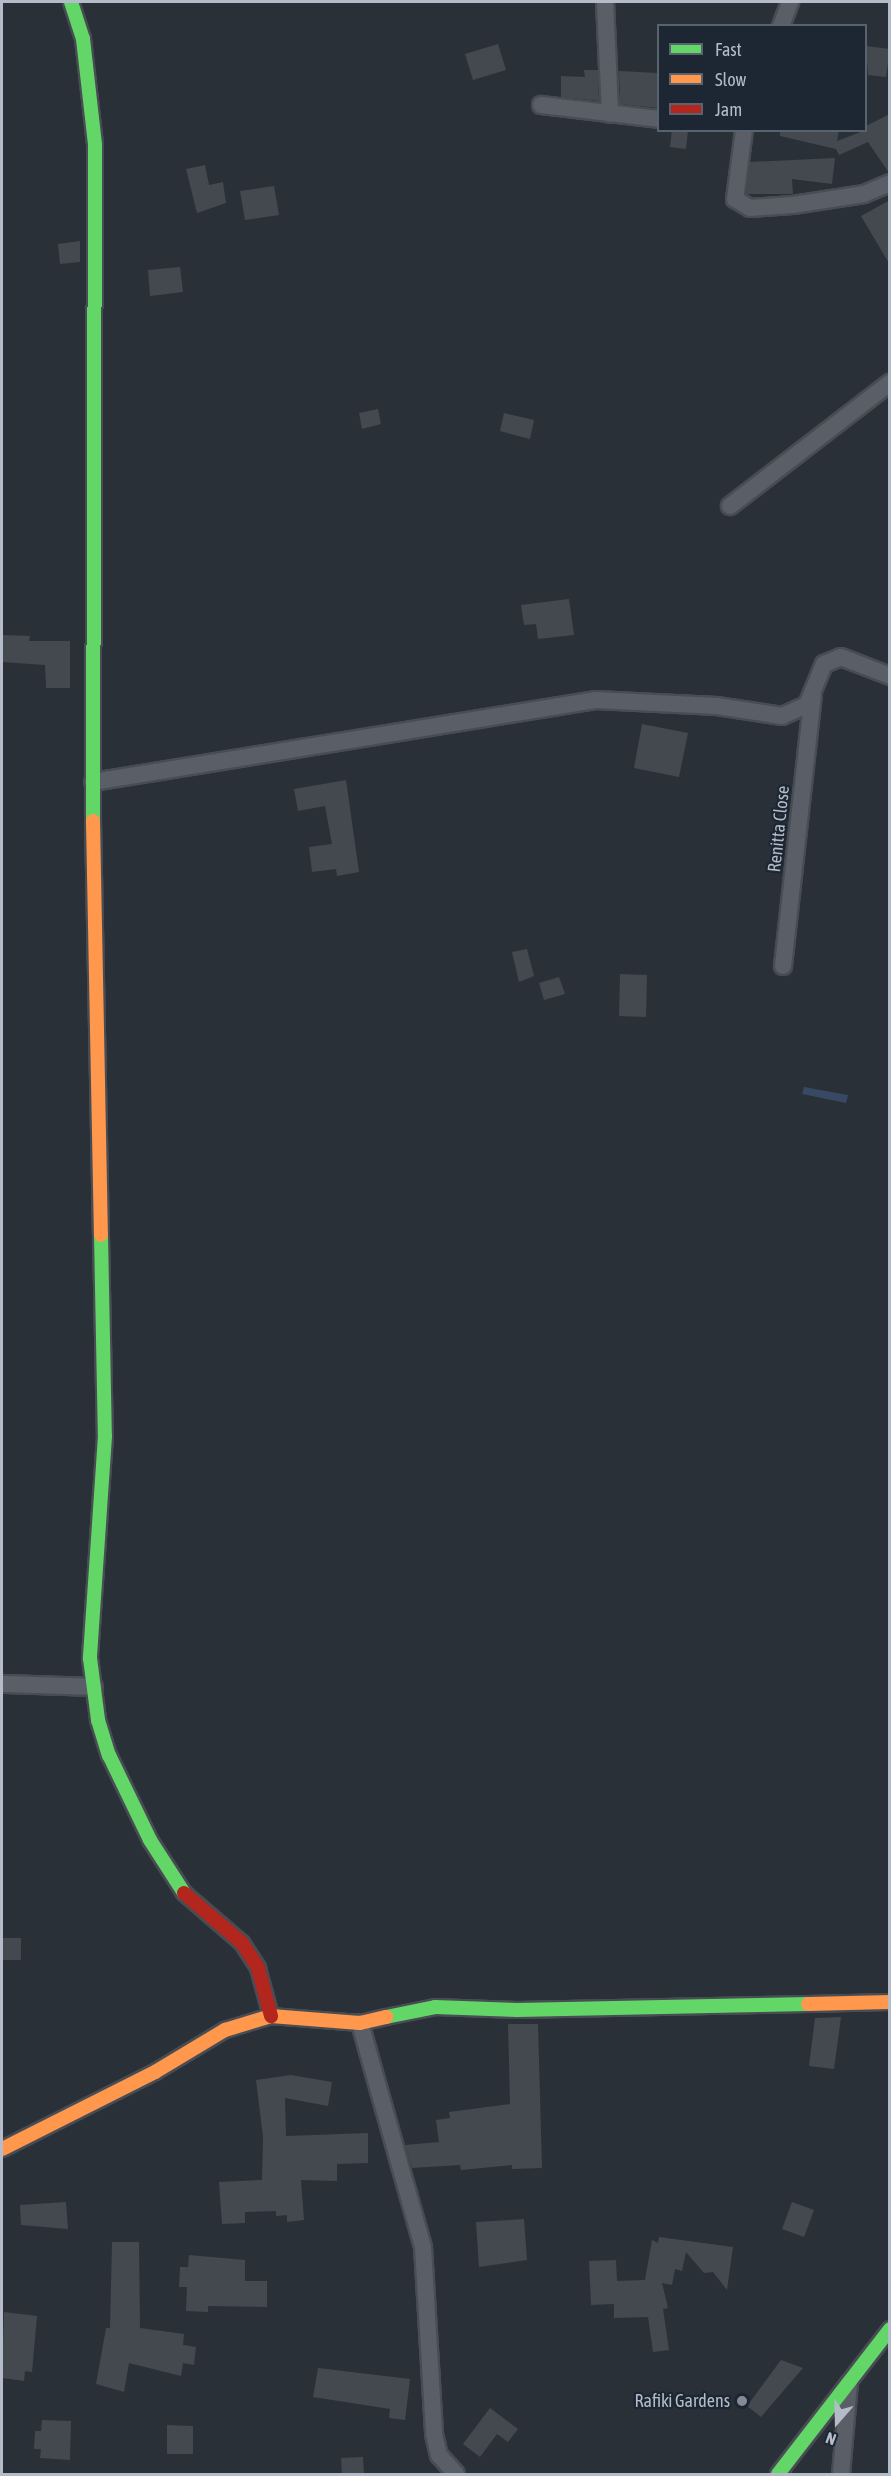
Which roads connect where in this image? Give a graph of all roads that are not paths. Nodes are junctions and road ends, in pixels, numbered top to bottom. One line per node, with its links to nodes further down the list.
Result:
1 (71, 2): 14 (street)
2 (605, 2): 6 (street)
3 (789, 2): 4 (street)
4 (782, 24)
5 (541, 105): 6 (street)
6 (610, 114): 7 (street)
7 (657, 119)
8 (744, 132): 9 (street)
9 (890, 183)
10 (890, 383): 11 (street)
11 (730, 506)
12 (890, 676): 13 (street, Renitta Close)
13 (813, 696): 14 (street); 15 (street, Renitta Close)
14 (93, 782): 17 (street)
15 (783, 966)
16 (2, 1684): 17 (street)
17 (94, 1687): 19 (street)
18 (890, 2002): 20 (street)
19 (271, 2016): 20 (street); 21 (street)
20 (360, 2023): 24 (street)
21 (2, 2149)
22 (890, 2329): 23 (street)
23 (849, 2383): 25 (street); 26 (street)
24 (456, 2475)
25 (778, 2475)
26 (841, 2475)

